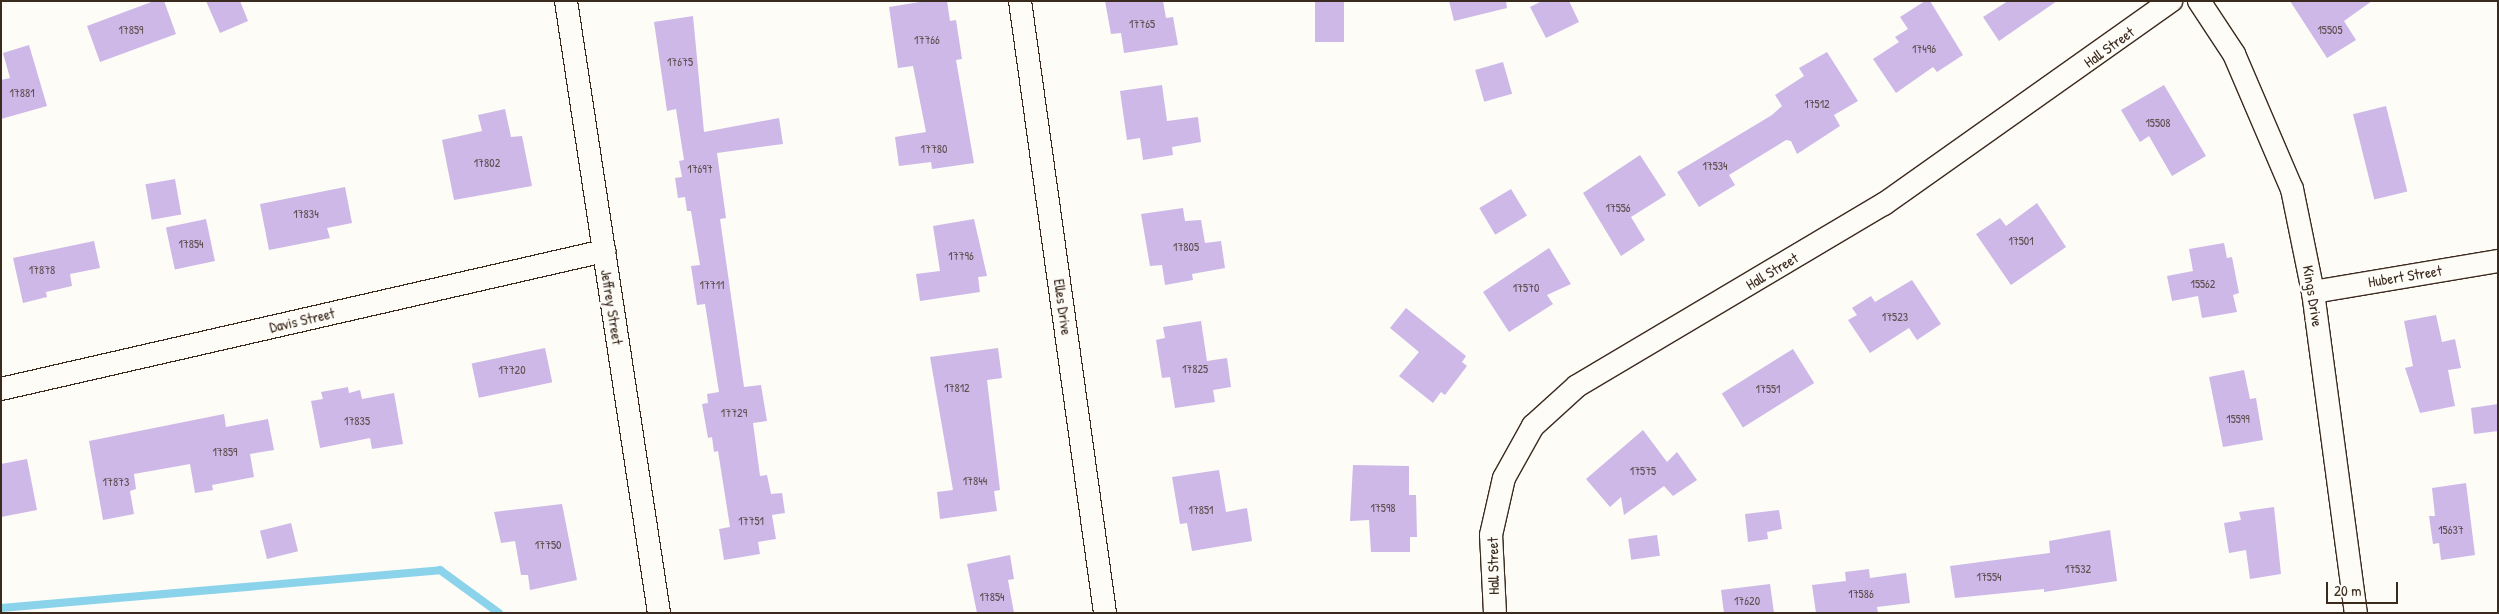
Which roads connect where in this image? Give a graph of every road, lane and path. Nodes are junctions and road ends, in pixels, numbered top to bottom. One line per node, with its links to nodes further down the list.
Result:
1 (566, 1): 5 (street, Jeffrey Street)
2 (1020, 1): 10 (street, Elles Drive)
3 (2171, 1): 11 (street, Hall Street)
4 (2199, 1): 7 (street, Kings Drive)
5 (604, 251): 8 (street, Davis Street); 9 (street, Jeffrey Street)
6 (2498, 261): 7 (street, Hubert Street)
7 (2313, 292): 12 (street, Kings Drive)
8 (1, 389)
9 (659, 613)
10 (1105, 613)
11 (1495, 613)
12 (2356, 613)

